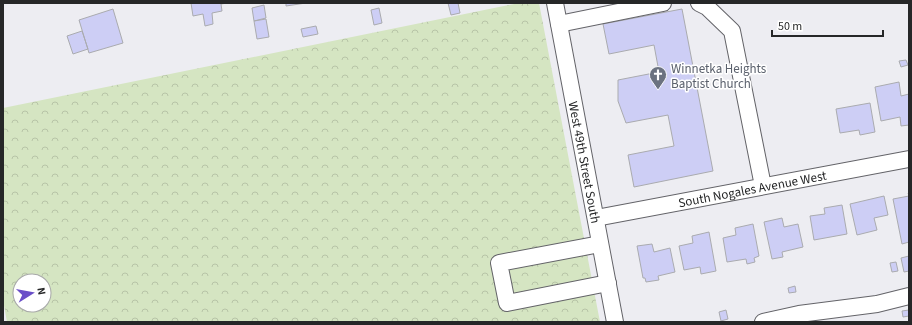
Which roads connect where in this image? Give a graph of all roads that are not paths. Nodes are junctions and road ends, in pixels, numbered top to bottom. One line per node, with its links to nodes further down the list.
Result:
1 (555, 3): 4 (street, West 49th Street South)
2 (663, 3): 4 (street)
3 (698, 3): 6 (street)
4 (559, 24): 7 (street, West 49th Street South)
5 (909, 159): 6 (street, South Nogales Avenue West)
6 (763, 186): 7 (street, South Nogales Avenue West)
7 (596, 218): 8 (street, West 49th Street South)
8 (600, 244): 9 (street, West 49th Street South); 9 (street)
9 (608, 283): 11 (street, West 49th Street South)
10 (909, 296): 12 (street)
11 (615, 322)
12 (763, 322)

